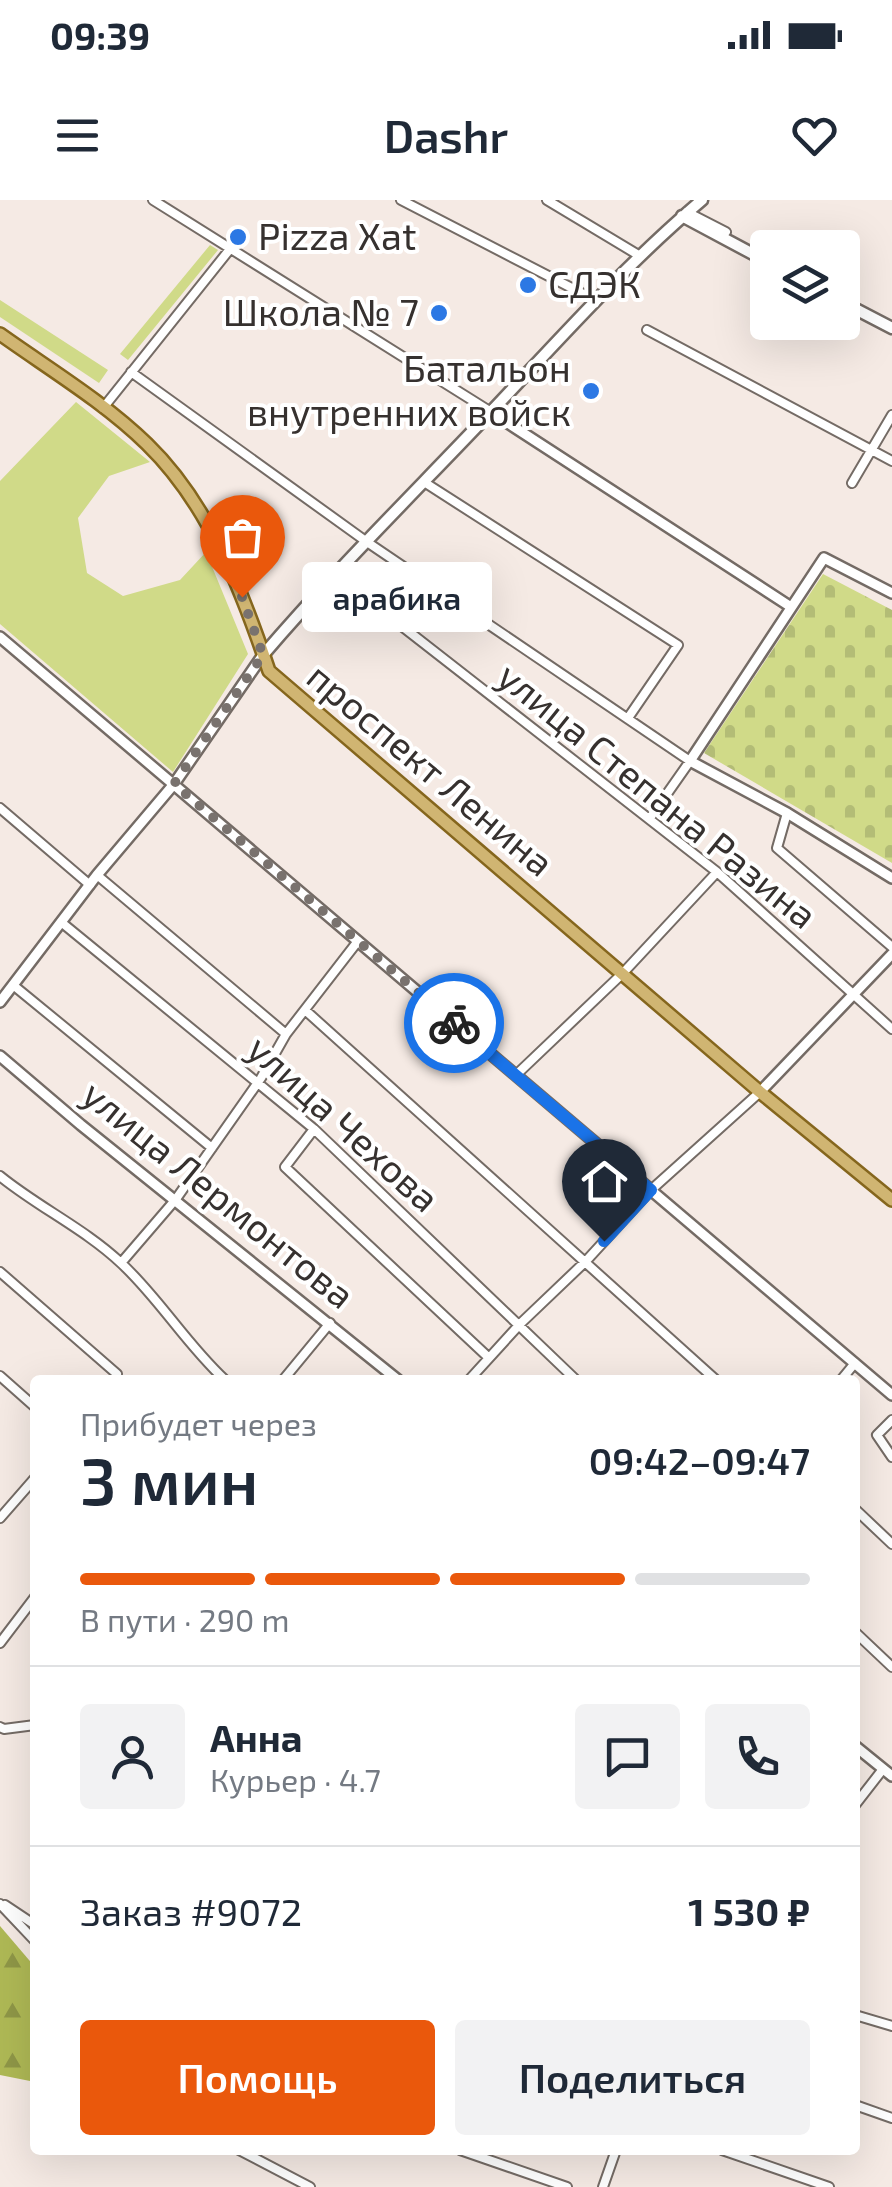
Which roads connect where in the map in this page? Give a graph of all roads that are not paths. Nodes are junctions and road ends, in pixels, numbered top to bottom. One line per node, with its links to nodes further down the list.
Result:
1 (153, 200): 8 (street)
2 (400, 200): 11 (street)
3 (547, 200): 10 (street)
4 (694, 200): 6 (main road)
5 (702, 200): 6 (main road)
6 (684, 214): 7 (street); 9 (main road); 10 (main road)
7 (726, 232)
8 (230, 249): 16 (street); 18 (street)
9 (750, 252)
10 (640, 256): 11 (main road)
11 (597, 300): 18 (main road)
12 (860, 311): 13 (main road)
13 (892, 328)
14 (648, 330): 20 (street)
15 (0, 334): 17 (main road, проспект Ленина)
16 (131, 372): 17 (street); 24 (street)
17 (103, 408): 29 (main road, проспект Ленина)
18 (491, 412): 22 (main road); 27 (street)
19 (892, 414): 20 (street)
20 (871, 450): 21 (street); 23 (street)
21 (892, 461)
22 (424, 482): 24 (main road); 30 (street)
23 (852, 483)
24 (367, 542): 25 (main road); 30 (street)
25 (335, 574): 29 (main road); 35 (street, улица Степана Разина)
26 (892, 592): 27 (street)
27 (791, 607): 31 (street)
28 (0, 638): 32 (street)
29 (263, 655): 32 (street); 43 (main road, проспект Ленина)
30 (628, 718): 31 (street)
31 (690, 761): 34 (street); 35 (street)
32 (174, 784): 37 (street); 41 (street)
33 (0, 808): 39 (street)
34 (788, 814): 38 (street); 42 (street)
35 (650, 818): 36 (street, улица Степана Разина)
36 (718, 872): 43 (street); 45 (street, улица Степана Разина)
37 (98, 875): 39 (street); 49 (street)
38 (892, 878)
39 (90, 885): 40 (street)
40 (62, 922): 44 (street); 52 (street, улица Чехова)
41 (358, 941): 47 (street); 51 (street)
42 (892, 951): 45 (street)
43 (623, 973): 51 (street); 53 (main road, проспект Ленина)
44 (13, 985): 46 (street); 55 (street)
45 (853, 995): 48 (street, улица Степана Разина); 53 (street)
46 (0, 1002)
47 (305, 1010): 49 (street); 60 (street)
48 (892, 1029)
49 (286, 1034): 52 (street)
50 (0, 1056): 58 (street, улица Лермонтова)
51 (516, 1075): 57 (street)
52 (258, 1083): 54 (street, улица Чехова); 55 (street)
53 (760, 1092): 57 (street); 59 (main road, проспект Ленина)
54 (314, 1128): 64 (street, улица Чехова); 65 (street)
55 (212, 1148): 58 (street)
56 (0, 1176): 61 (street)
57 (651, 1190): 60 (street); 66 (street)
58 (176, 1199): 61 (street); 63 (street, улица Лермонтова)
59 (892, 1200)
60 (586, 1261): 64 (street); 73 (street)
61 (121, 1263): 68 (street)
62 (0, 1272): 67 (street)
63 (330, 1323): 69 (street); 70 (street, улица Лермонтова)
64 (520, 1324): 65 (street); 72 (street, улица Чехова)
65 (488, 1357): 71 (street)
66 (854, 1363): 74 (street); 76 (street)
67 (117, 1374)
68 (220, 1375)
69 (287, 1375)
70 (392, 1375)
71 (473, 1375)
72 (571, 1375)
73 (711, 1375)
74 (845, 1375)
75 (0, 1376): 77 (street)
76 (892, 1394)
77 (30, 1403)
78 (892, 1420): 79 (street)
79 (892, 1457)
80 (30, 1484): 82 (street)
81 (860, 1514): 83 (street)
82 (0, 1518)
83 (892, 1544)
84 (30, 1604): 86 (street)
85 (860, 1637): 87 (street)
86 (0, 1643)
87 (892, 1667)
88 (30, 1725): 89 (street)
89 (1, 1731)
90 (860, 1750): 91 (street)
91 (888, 1773): 92 (street)
92 (860, 1800)
93 (0, 1903): 94 (street); 95 (street)
94 (30, 1922)
95 (30, 1936)
96 (860, 2016): 97 (street)
97 (892, 2026)
98 (860, 2107): 99 (street)
99 (892, 2118)
100 (248, 2155): 104 (street)
101 (475, 2155): 105 (street)
102 (614, 2155): 106 (street)
103 (736, 2155): 107 (street)
104 (310, 2187)
105 (568, 2187)
106 (604, 2187)
107 (829, 2187)

